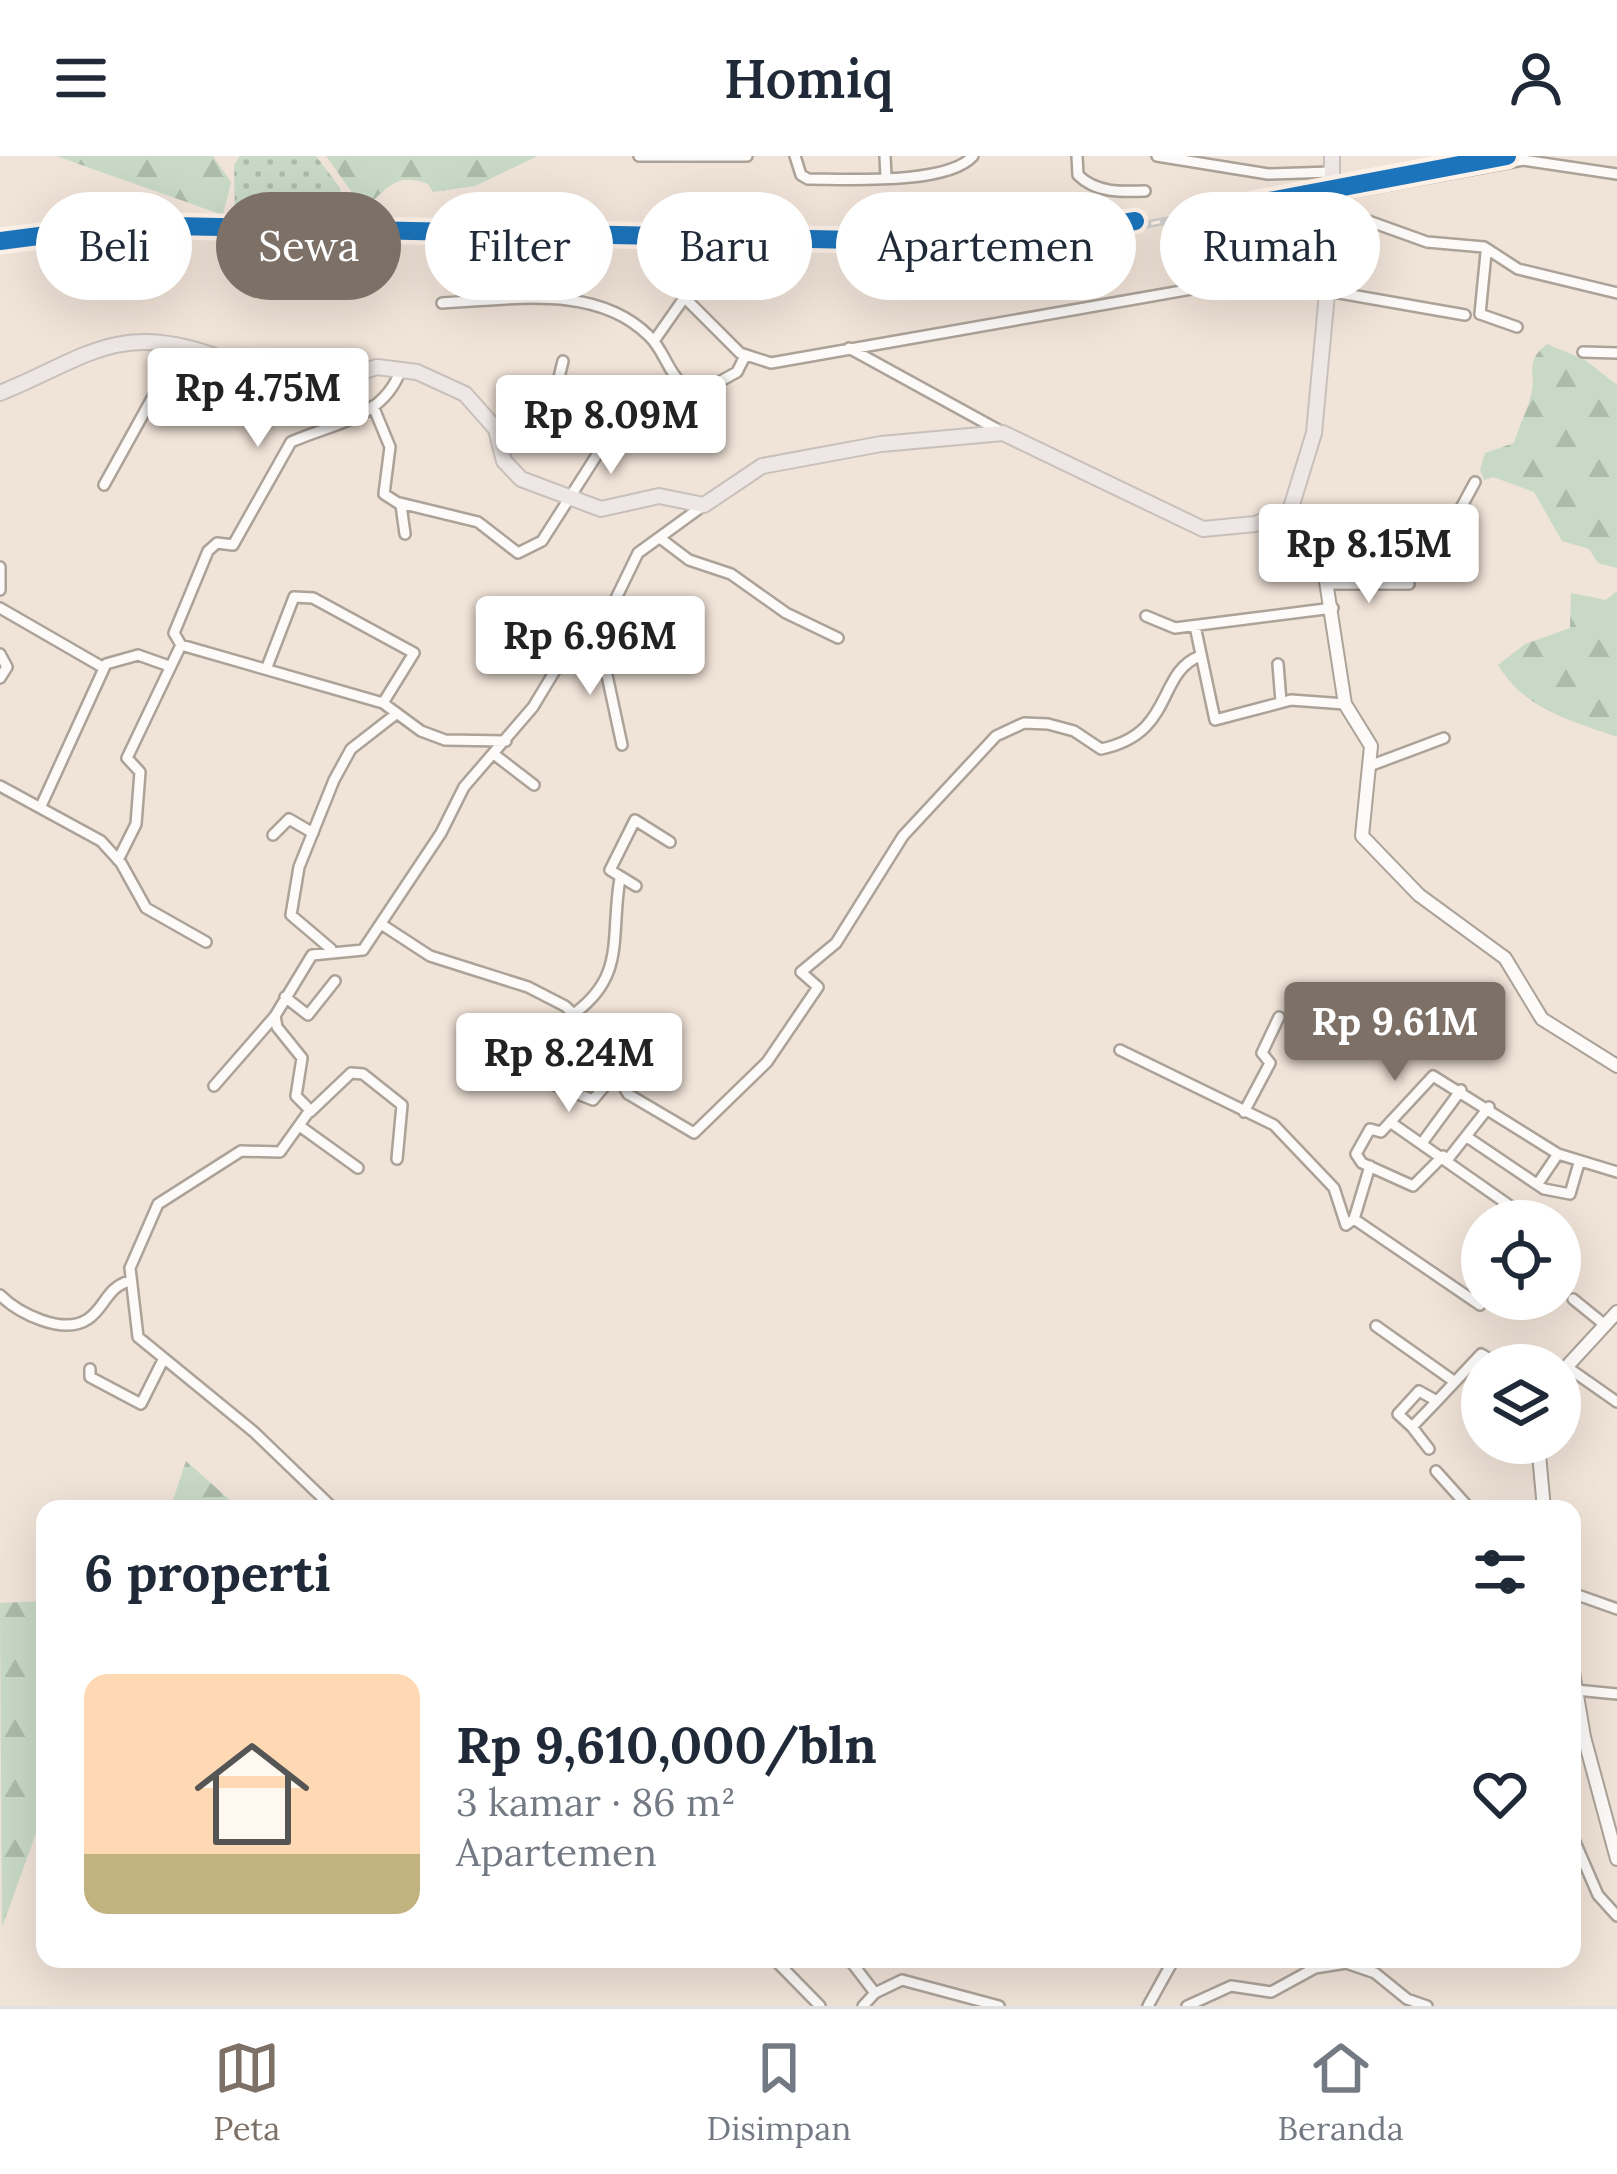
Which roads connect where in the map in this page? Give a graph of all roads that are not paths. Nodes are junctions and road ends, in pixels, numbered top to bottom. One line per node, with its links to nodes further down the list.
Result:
1 (639, 156): 2 (street)
2 (747, 156)
3 (795, 156): 10 (street)
4 (885, 156): 10 (street)
5 (973, 156): 10 (street)
6 (1077, 156): 11 (street)
7 (1157, 156): 8 (street)
8 (1332, 164)
9 (1617, 174): 12 (street)
10 (886, 177)
11 (1145, 191)
12 (1350, 192)
13 (1380, 225): 14 (street)
14 (1486, 253): 15 (street); 22 (street)
15 (1617, 293)
16 (1160, 294): 25 (street)
17 (1327, 300): 43 (main road)
18 (1379, 300): 21 (street)
19 (682, 301): 23 (street); 28 (street)
20 (442, 303): 23 (street)
21 (1465, 315)
22 (1517, 327)
23 (654, 341): 28 (street)
24 (182, 346): 30 (main road); 32 (main road); 39 (street)
25 (849, 348): 28 (street); 35 (street)
26 (1583, 352): 27 (street)
27 (1617, 353)
28 (745, 356)
29 (562, 361): 34 (street)
30 (402, 368): 33 (street); 37 (main road)
31 (642, 382): 36 (street)
32 (0, 393)
33 (374, 406): 41 (street); 57 (street)
34 (553, 406): 36 (street); 37 (street)
35 (1003, 433): 42 (main road); 43 (main road)
36 (609, 436): 40 (street)
37 (502, 440): 40 (main road)
38 (1475, 482): 46 (street)
39 (104, 485)
40 (573, 496): 41 (street); 42 (main road)
41 (400, 503): 44 (street)
42 (704, 506): 45 (street)
43 (1290, 512): 46 (main road)
44 (405, 534)
45 (660, 538): 55 (street); 56 (street)
46 (1321, 549): 48 (main road)
47 (0, 566): 50 (street)
48 (1328, 584): 49 (street); 52 (main road)
49 (1409, 584)
50 (0, 590)
51 (0, 608): 62 (street)
52 (1333, 608): 54 (street); 67 (main road)
53 (1146, 616): 54 (street)
54 (1195, 626): 59 (street)
55 (589, 636): 70 (street); 71 (street)
56 (838, 638)
57 (181, 645): 61 (street); 63 (street)
58 (0, 655): 64 (street)
59 (1200, 656): 65 (street); 94 (street)
60 (1278, 664): 65 (street)
61 (169, 666): 62 (street); 80 (street)
62 (104, 668): 76 (street)
63 (267, 668): 66 (street); 66 (street)
64 (0, 678)
65 (1281, 702): 67 (street)
66 (383, 704): 68 (street)
67 (1345, 704): 73 (main road)
68 (396, 714): 70 (street); 77 (street)
69 (1444, 738): 73 (street)
70 (506, 741): 72 (street)
71 (622, 745)
72 (495, 755): 74 (street); 83 (street)
73 (1372, 765): 92 (main road)
74 (534, 785)
75 (0, 786): 76 (street)
76 (41, 806): 80 (street)
77 (313, 833): 78 (street); 85 (street)
78 (273, 835)
79 (670, 842): 81 (street)
80 (118, 860): 84 (street)
81 (620, 878): 82 (street); 88 (street)
82 (636, 886)
83 (381, 924): 85 (street); 88 (street)
84 (206, 942)
85 (333, 951): 87 (street)
86 (335, 981): 87 (street)
87 (285, 997): 89 (street)
88 (575, 1013): 94 (street)
89 (275, 1016): 95 (street); 98 (street)
90 (1279, 1017): 99 (street)
91 (1120, 1050): 99 (street)
92 (1617, 1066)
93 (498, 1074): 94 (street)
94 (613, 1076)
95 (214, 1086)
96 (1460, 1090): 97 (street); 100 (street); 103 (street)
97 (1490, 1107): 102 (street); 104 (street)
98 (310, 1112): 101 (street); 106 (street)
99 (1244, 1112): 113 (street)
100 (1390, 1122): 103 (street); 108 (street)
101 (301, 1127): 109 (street); 115 (street)
102 (1467, 1137): 105 (street); 111 (street)
103 (1422, 1143): 105 (street)
104 (1558, 1154): 107 (street); 111 (street)
105 (1446, 1157): 108 (street); 112 (street)
106 (397, 1159)
107 (1579, 1163): 110 (street); 111 (street)
108 (1370, 1166): 113 (street)
109 (358, 1168)
110 (1617, 1172)
111 (1539, 1182)
112 (1502, 1200)
113 (1350, 1222): 114 (street); 116 (street)
114 (1342, 1239)
115 (129, 1281): 117 (street); 123 (street)
116 (1461, 1293)
117 (0, 1295)
118 (1581, 1306): 120 (street)
119 (1617, 1312): 120 (main road)
120 (1605, 1325): 122 (main road)
121 (1376, 1326): 127 (street)
122 (1581, 1351)
123 (163, 1360): 124 (street); 134 (street)
124 (90, 1369)
125 (1461, 1376): 127 (street)
126 (1581, 1381): 129 (street)
127 (1455, 1382): 128 (street)
128 (1437, 1402): 130 (street); 130 (street)
129 (1617, 1402)
130 (1412, 1427): 131 (street)
131 (1430, 1449)
132 (1540, 1464): 136 (main road)
133 (1436, 1471): 135 (street)
134 (325, 1500)
135 (1462, 1500)
136 (1543, 1500)
137 (1581, 1596): 138 (street)
138 (1617, 1609)
139 (1581, 1690): 140 (street)
140 (1617, 1694)
141 (1581, 1711): 143 (main road)
142 (1581, 1856): 144 (street)
143 (1617, 1859)
144 (1617, 1916)
145 (783, 1968): 151 (street)
146 (856, 1968): 150 (street)
147 (1169, 1968): 154 (street)
148 (1315, 1968): 155 (street)
149 (1360, 1968): 156 (street)
150 (874, 1993): 152 (street); 153 (street)
151 (820, 2006)
152 (863, 2006)
153 (999, 2006)
154 (1148, 2006)
155 (1187, 2006)
156 (1427, 2006)

